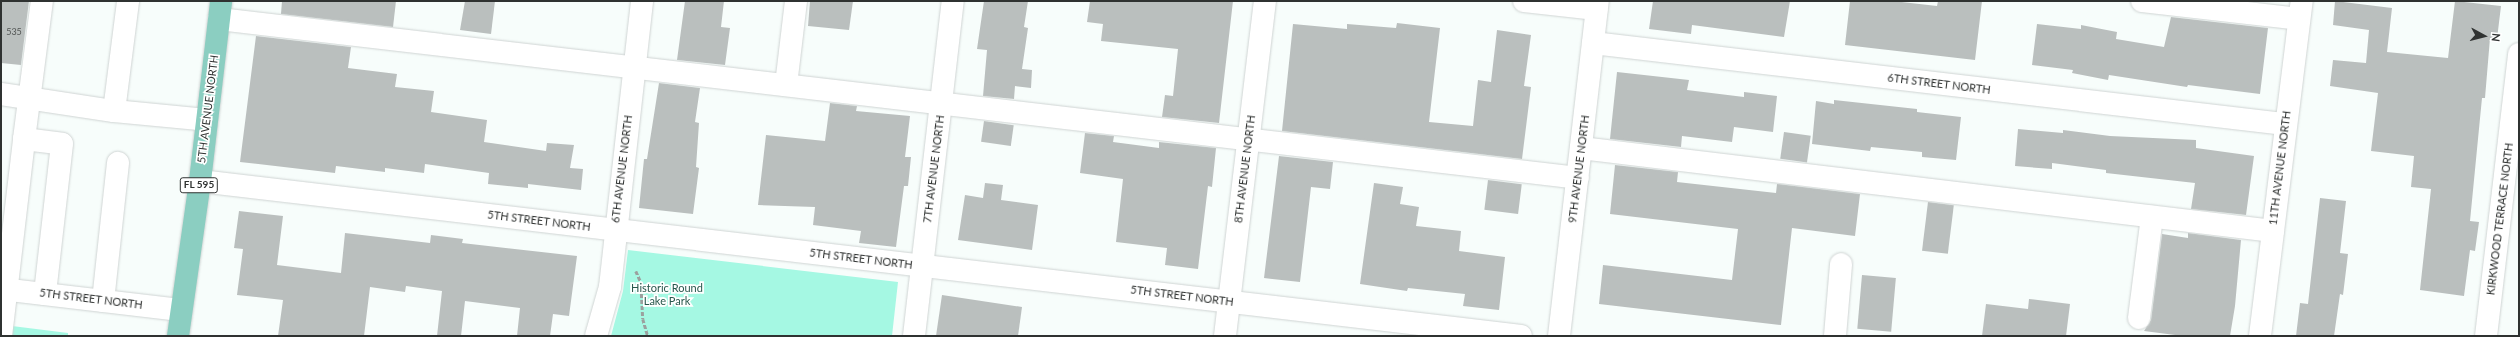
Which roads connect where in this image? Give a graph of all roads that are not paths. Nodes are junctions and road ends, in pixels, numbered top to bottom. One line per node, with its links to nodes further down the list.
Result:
1 (42, 1): 17 (street)
2 (128, 1): 19 (street)
3 (642, 1): 14 (street, 6TH AVENUE NORTH)
4 (796, 1): 15 (street)
5 (953, 1): 18 (street, 7TH AVENUE NORTH)
6 (1265, 1): 23 (street, 8TH AVENUE NORTH)
7 (1524, 1): 9 (street)
8 (2142, 1): 11 (street)
9 (1598, 5): 12 (street, 9TH AVENUE NORTH)
10 (220, 10): 14 (street); 20 (main road, 5TH AVENUE NORTH / FL 595)
11 (2300, 10): 21 (street, 11TH AVENUE NORTH)
12 (1593, 43): 21 (street, 6TH STREET NORTH); 24 (street, 9TH AVENUE NORTH)
13 (2519, 54): 48 (street, KIRKWOOD TERRACE NORTH)
14 (634, 67): 15 (street); 29 (street, 6TH AVENUE NORTH)
15 (786, 85): 18 (street)
16 (1, 94): 17 (street)
17 (29, 98): 19 (street); 22 (street)
18 (941, 104): 23 (street); 32 (street, 7TH AVENUE NORTH)
19 (114, 111): 20 (street)
20 (207, 120): 27 (main road, 5TH AVENUE NORTH / FL 595)
21 (2285, 124): 30 (street, 11TH AVENUE NORTH)
22 (24, 139): 33 (street); 34 (street)
23 (1249, 139): 26 (street); 36 (street, 8TH AVENUE NORTH)
24 (1581, 148): 26 (street, 9TH AVENUE NORTH); 28 (street)
25 (118, 162): 35 (street)
26 (1578, 178): 45 (street, 9TH AVENUE NORTH)
27 (200, 181): 29 (street, 5TH STREET NORTH); 37 (main road, 5TH AVENUE NORTH / FL 595)
28 (2152, 217): 30 (street); 38 (street)
29 (615, 230): 32 (street, 5TH STREET NORTH); 41 (street, 6TH AVENUE NORTH)
30 (2273, 232): 47 (street, 11TH AVENUE NORTH)
31 (1841, 264): 46 (street)
32 (922, 266): 36 (street, 5TH STREET NORTH); 42 (street, 7TH AVENUE NORTH)
33 (4, 289): 34 (street, 5TH STREET NORTH); 39 (street)
34 (45, 294): 35 (street, 5TH STREET NORTH)
35 (102, 301): 37 (street, 5TH STREET NORTH)
36 (1230, 302): 43 (street, 8TH AVENUE NORTH); 44 (street, 5TH STREET NORTH)
37 (180, 310): 40 (main road, 5TH AVENUE NORTH / FL 595)
38 (2139, 318)
39 (1, 336)
40 (178, 336)
41 (596, 336)
42 (914, 336)
43 (1225, 336)
44 (1521, 336)
45 (1559, 336)
46 (1835, 336)
47 (2260, 336)
48 (2486, 336)

